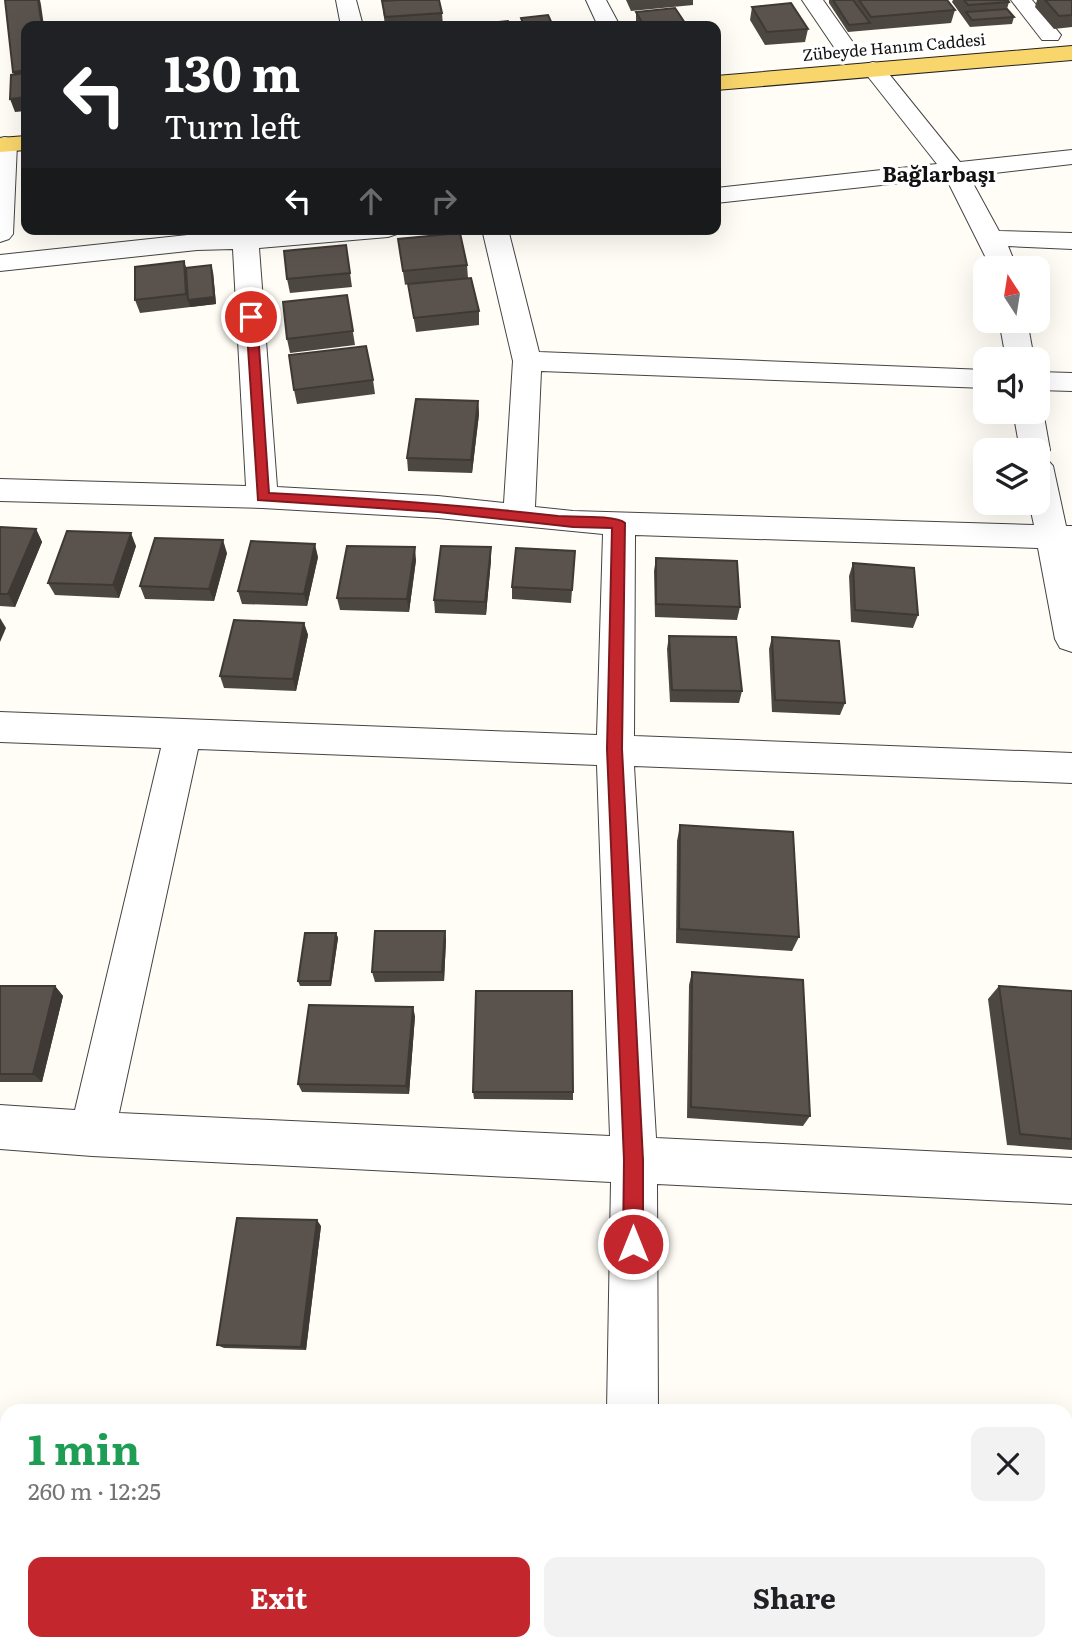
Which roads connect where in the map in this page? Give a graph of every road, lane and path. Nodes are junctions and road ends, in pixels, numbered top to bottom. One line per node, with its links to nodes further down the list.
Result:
1 (346, 0): 5 (street)
2 (596, 0): 6 (street)
3 (812, 0): 9 (street)
4 (1021, 0): 8 (street)
5 (351, 21)
6 (606, 21)
7 (1072, 33): 8 (main road, Zübeyde Hanım Caddesi)
8 (1050, 35): 9 (main road, Zübeyde Hanım Caddesi)
9 (848, 51): 11 (main road, Zübeyde Hanım Caddesi)
10 (1072, 53): 12 (main road)
11 (755, 58)
12 (873, 69): 13 (main road); 16 (street)
13 (721, 83)
14 (10, 144): 18 (street)
15 (1072, 157): 16 (street)
16 (953, 169): 17 (street); 21 (street)
17 (721, 195)
18 (0, 234)
19 (246, 235): 24 (street); 30 (street)
20 (496, 235): 25 (street)
21 (991, 238): 22 (street); 23 (street)
22 (1072, 242)
23 (999, 256)
24 (0, 263)
25 (527, 361): 26 (street); 32 (street)
26 (973, 379)
27 (1050, 381): 28 (street)
28 (1072, 382)
29 (0, 490): 30 (street)
30 (262, 497): 32 (street)
31 (1050, 503): 34 (street)
32 (519, 516): 33 (street)
33 (619, 523): 34 (street); 38 (street)
34 (1061, 537): 35 (street)
35 (1072, 639)
36 (0, 727): 37 (street)
37 (183, 734): 38 (street); 41 (street)
38 (615, 749): 39 (street); 42 (street)
39 (1072, 768)
40 (0, 1128): 41 (street)
41 (92, 1134): 42 (street)
42 (634, 1160): 43 (street); 44 (street)
43 (1072, 1181)
44 (632, 1404)

